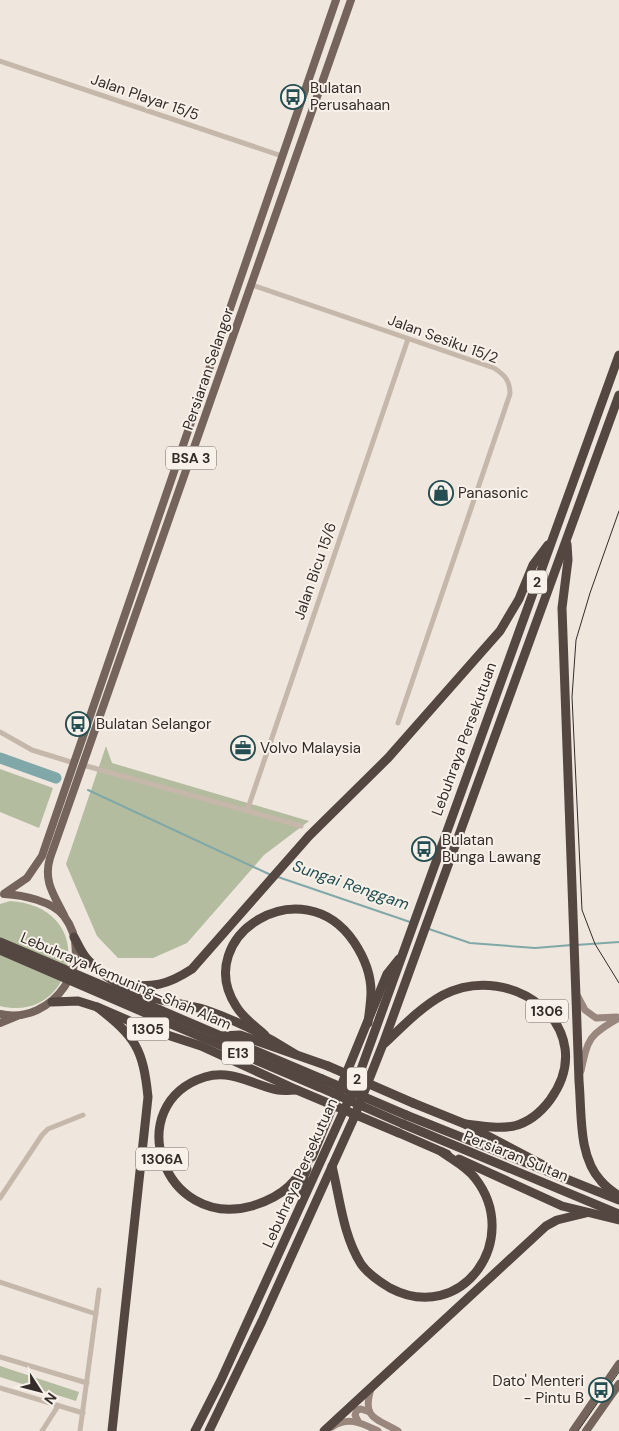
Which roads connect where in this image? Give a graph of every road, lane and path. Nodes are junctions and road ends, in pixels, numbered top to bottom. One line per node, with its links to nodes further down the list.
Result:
1 (336, 0): 4 (main road, Persiaran Selangor / BSA 3)
2 (351, 0): 5 (main road, Persiaran Selangor / BSA 3)
3 (0, 61): 4 (street, Jalan Playar 15/5)
4 (282, 156): 13 (main road, Persiaran Selangor / BSA 3)
5 (252, 285): 6 (street, Jalan Sesiku 15/2); 14 (main road, Persiaran Selangor / BSA 3)
6 (408, 339): 11 (street, Jalan Sesiku 15/2); 15 (street, Jalan Bicu 15/6)
7 (619, 355): 9 (highway, Lebuhraya Persekutuan / 2)
8 (619, 395): 10 (highway, Lebuhraya Persekutuan / 2)
9 (554, 535): 22 (highway, Lebuhraya Persekutuan / 2); 23 (highway)
10 (566, 542): 24 (highway); 36 (highway, Lebuhraya Persekutuan / 2)
11 (398, 723)
12 (0, 732): 13 (street)
13 (74, 763): 17 (main road, Persiaran Selangor / BSA 3)
14 (83, 764): 15 (street); 18 (main road, Persiaran Selangor / BSA 3)
15 (246, 810): 16 (street)
16 (300, 826)
17 (2, 894): 18 (main road)
18 (64, 915): 19 (main road)
19 (74, 937): 23 (highway); 25 (main road)
20 (0, 942): 28 (highway, Lebuhraya Kemuning–Shah Alam / E13, bridge)
21 (0, 950): 28 (highway, Lebuhraya Kemuning–Shah Alam / E13, bridge)
22 (404, 952): 31 (highway); 51 (highway, Lebuhraya Persekutuan / 2)
23 (123, 985): 34 (highway)
24 (576, 992): 30 (main road); 39 (highway)
25 (52, 1002): 26 (highway); 29 (main road)
26 (97, 1007): 37 (highway, 1305); 70 (highway)
27 (0, 1014): 29 (main road)
28 (159, 1014): 33 (highway, Lebuhraya Kemuning–Shah Alam / E13); 35 (highway, Lebuhraya Kemuning–Shah Alam / E13)
29 (18, 1015): 32 (main road)
30 (619, 1017): 39 (main road)
31 (368, 1022): 34 (highway); 46 (highway)
32 (0, 1023)
33 (178, 1027): 37 (highway); 40 (highway, Lebuhraya Kemuning–Shah Alam / E13)
34 (265, 1035): 38 (highway)
35 (220, 1036): 38 (highway); 40 (highway, Lebuhraya Kemuning–Shah Alam / E13)
36 (384, 1044): 44 (highway, 1306); 47 (highway, Lebuhraya Persekutuan / 2)
37 (201, 1046): 41 (highway)
38 (295, 1054): 44 (highway, bridge)
39 (579, 1081): 50 (highway)
40 (320, 1083): 43 (highway, Lebuhraya Kemuning–Shah Alam / E13, bridge)
41 (297, 1090): 45 (highway, bridge); 46 (highway, 1306A)
42 (83, 1115): 49 (street)
43 (404, 1119): 48 (highway, Persiaran Sultan); 53 (highway, Persiaran Sultan)
44 (465, 1124): 48 (highway)
45 (442, 1152): 47 (highway); 52 (highway)
46 (313, 1153): 51 (highway)
47 (332, 1166): 72 (highway, Lebuhraya Persekutuan / 2)
48 (564, 1179): 50 (highway, Persiaran Sultan)
49 (0, 1198)
50 (619, 1198)
51 (302, 1203): 71 (highway, Lebuhraya Persekutuan / 2)
52 (586, 1213): 54 (highway); 63 (highway)
53 (619, 1214)
54 (619, 1220)
55 (0, 1282): 57 (street)
56 (99, 1290): 57 (street)
57 (96, 1314): 60 (street)
58 (0, 1356): 60 (street)
59 (619, 1364): 76 (main road)
60 (88, 1383): 66 (street)
61 (619, 1384): 77 (main road)
62 (0, 1388): 64 (street)
63 (371, 1388): 65 (main road); 73 (highway)
64 (58, 1406): 66 (street); 68 (street)
65 (368, 1411): 67 (main road); 75 (main road)
66 (83, 1413): 69 (street)
67 (358, 1421): 73 (main road); 74 (main road)
68 (42, 1431)
69 (80, 1431)
70 (112, 1431)
71 (195, 1431)
72 (209, 1431)
73 (325, 1431)
74 (378, 1431)
75 (398, 1431)
76 (573, 1431)
77 (586, 1431)

